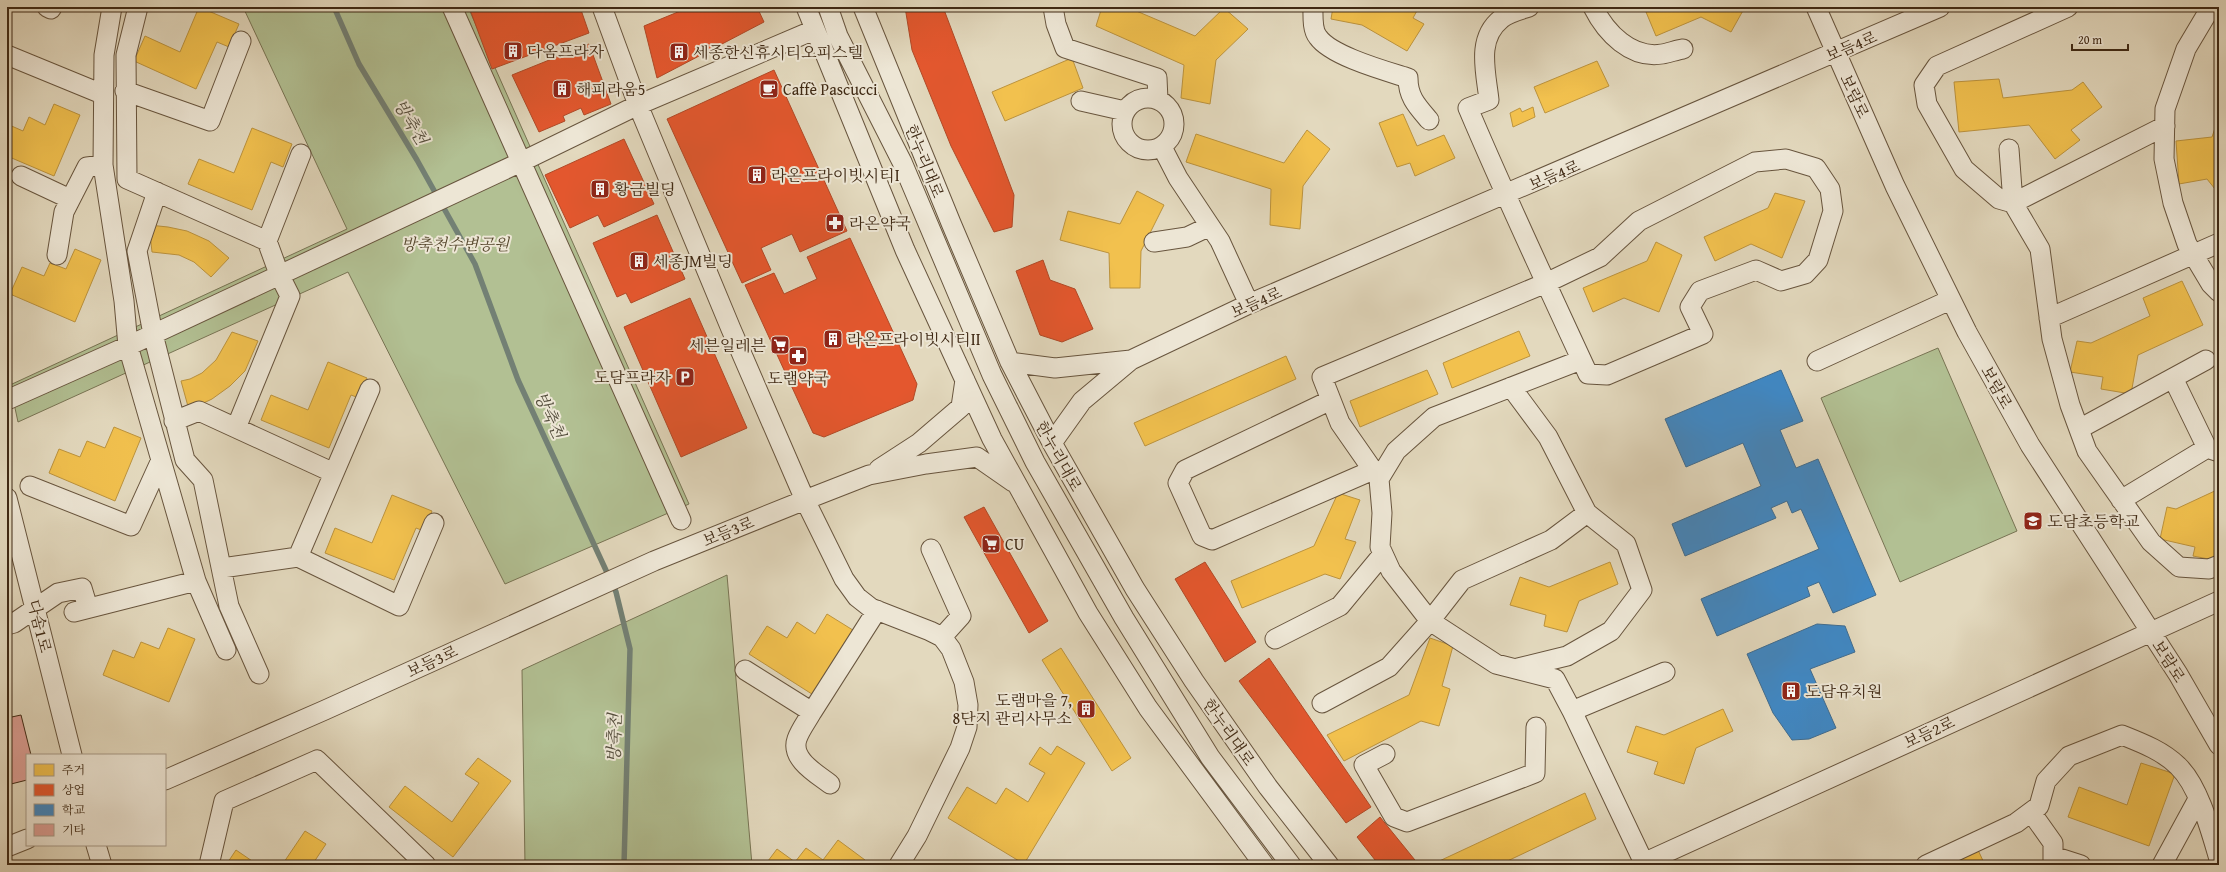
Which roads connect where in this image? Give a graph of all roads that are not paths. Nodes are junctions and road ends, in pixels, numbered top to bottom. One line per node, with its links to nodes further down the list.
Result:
1 (47, 7): 2 (street)
2 (52, 7)
3 (112, 7): 24 (street)
4 (138, 7): 23 (street)
5 (452, 7): 34 (street)
6 (602, 7): 27 (street)
7 (806, 7): 18 (street)
8 (828, 7): 125 (street)
9 (863, 7): 59 (street, 한누리대로)
10 (1053, 7): 25 (street)
11 (1313, 7): 29 (street)
12 (1529, 7): 38 (street)
13 (1593, 7): 20 (street)
14 (1816, 7): 21 (street, 보람로)
15 (1940, 7): 21 (street, 보듬4로)
16 (2068, 7): 40 (street)
17 (2211, 7): 30 (street)
18 (814, 30): 27 (street); 61 (street)
19 (241, 41): 23 (street)
20 (1683, 49)
21 (1835, 53): 38 (street, 보듬4로); 50 (street, 보람로)
22 (7, 55): 24 (street)
23 (125, 91): 37 (street)
24 (102, 94): 35 (street)
25 (1158, 100): 28 (street); 31 (street)
26 (1081, 101): 28 (street)
27 (638, 105): 34 (street); 78 (street)
28 (1125, 111): 31 (street)
29 (1429, 120)
30 (2165, 126): 40 (street); 45 (street)
31 (1162, 147): 41 (street)
32 (2009, 149): 40 (street)
33 (301, 154): 42 (street)
34 (521, 162): 47 (street); 81 (street)
35 (103, 165): 39 (street); 54 (street)
36 (21, 176): 39 (street)
37 (157, 192): 42 (street); 53 (street)
38 (1505, 196): 48 (street); 51 (street, 보듬4로)
39 (70, 199): 46 (street)
40 (2013, 203): 52 (street)
41 (1210, 226): 43 (street); 51 (street)
42 (267, 241): 47 (street)
43 (1154, 242)
44 (2219, 243): 45 (street)
45 (2192, 253): 49 (street); 52 (street)
46 (57, 256)
47 (279, 274): 53 (street); 67 (street)
48 (1546, 282): 56 (street); 56 (street); 65 (street)
49 (2219, 292)
50 (1950, 300): 58 (street); 94 (street, 보람로)
51 (1249, 304): 55 (street, 보듬4로)
52 (2049, 318): 68 (street)
53 (153, 334): 54 (street); 66 (street)
54 (128, 346): 64 (street); 71 (street)
55 (1131, 360): 59 (street); 69 (street)
56 (1581, 360): 62 (street)
57 (2206, 360): 60 (street)
58 (1817, 361)
59 (1010, 362): 69 (street, 한누리대로)
60 (2173, 378): 68 (street); 70 (street)
61 (965, 380): 74 (street); 75 (street)
62 (1511, 387): 73 (street); 80 (street)
63 (370, 389): 72 (street)
64 (7, 400)
65 (1331, 400): 73 (street); 73 (street)
66 (174, 421): 67 (street); 87 (street)
67 (236, 428): 72 (street)
68 (2079, 429): 79 (street)
69 (1052, 444): 126 (street, 한누리대로)
70 (2213, 450): 79 (street)
71 (161, 460): 76 (street); 88 (street)
72 (334, 473): 85 (street)
73 (1376, 475): 84 (street)
74 (869, 476): 75 (street); 78 (street, 보듬3로)
75 (1017, 484): 124 (street)
76 (30, 486)
77 (7, 498): 90 (street, 다솜1로)
78 (805, 500): 91 (street); 109 (street, 보듬3로)
79 (2121, 500): 86 (street)
80 (1587, 513): 92 (street); 98 (street)
81 (681, 520)
82 (434, 523): 85 (street)
83 (931, 549): 95 (street)
84 (1383, 554): 92 (street); 96 (street)
85 (298, 557): 87 (street)
86 (2219, 564)
87 (222, 568): 101 (street)
88 (196, 581): 90 (street); 97 (street)
89 (2219, 601): 94 (street, 보듬2로)
90 (35, 607): 93 (street); 107 (street, 다솜1로)
91 (877, 610): 95 (street); 104 (street)
92 (1430, 621): 98 (street); 102 (street)
93 (7, 625)
94 (2150, 631): 106 (street, 보람로); 119 (street, 보듬2로)
95 (942, 637): 123 (street)
96 (1274, 639)
97 (226, 650)
98 (1515, 669): 103 (street)
99 (746, 670): 104 (street)
100 (1665, 672): 103 (street)
101 (259, 674)
102 (1322, 702)
103 (1572, 711): 119 (street)
104 (812, 712): 110 (street)
105 (1536, 728): 108 (street)
106 (2219, 745)
107 (72, 754)
108 (1385, 754)
109 (166, 780)
110 (830, 784)
111 (2198, 799): 112 (street); 116 (street); 129 (street)
112 (2031, 812): 117 (street); 127 (street)
113 (26, 838): 115 (street)
114 (96, 846): 120 (street)
115 (7, 847)
116 (2219, 859)
117 (2053, 860): 128 (street)
118 (2219, 862): 130 (street)
119 (1642, 864)
120 (102, 865)
121 (209, 865): 122 (street)
122 (426, 865)
123 (899, 865)
124 (1264, 865)
125 (1291, 865)
126 (1329, 865)
127 (1926, 865)
128 (2081, 865)
129 (2162, 865)
130 (2211, 865)

